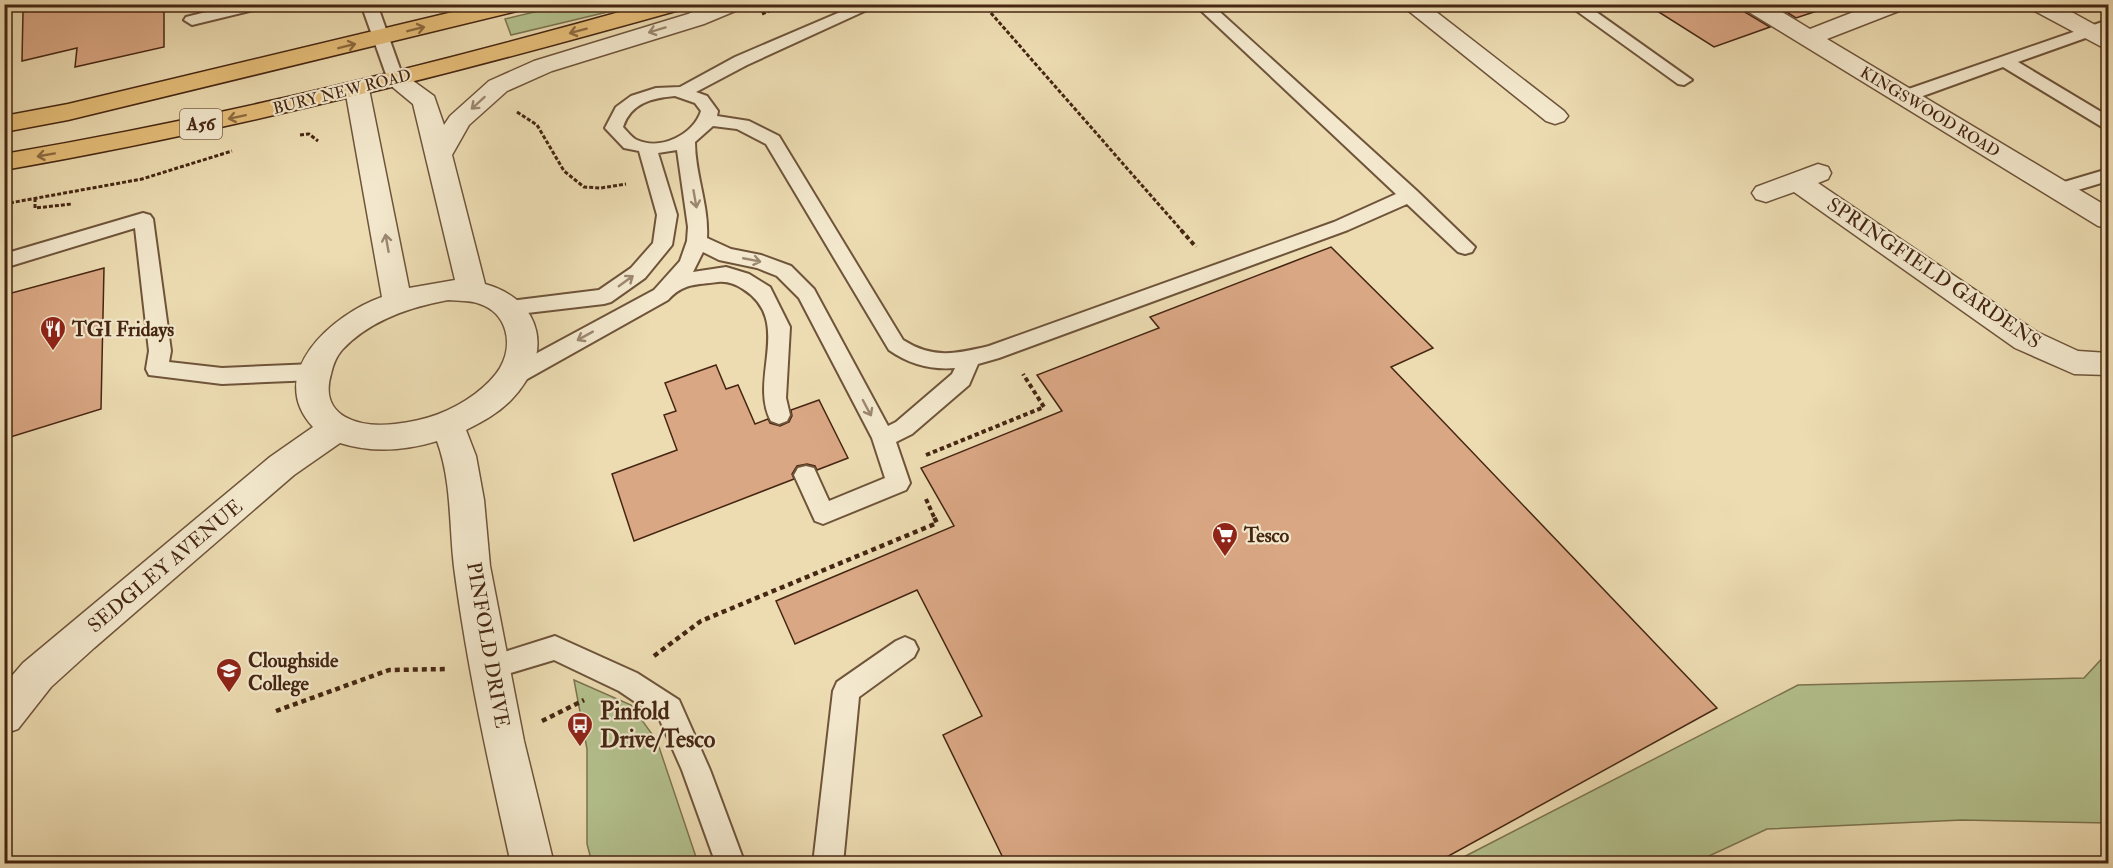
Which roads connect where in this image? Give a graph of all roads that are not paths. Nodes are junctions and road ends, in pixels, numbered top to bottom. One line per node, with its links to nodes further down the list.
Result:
1 (261, 4): 13 (lane)
2 (369, 4): 15 (lane)
3 (517, 4): 15 (highway, A56, one-way to 3)
4 (675, 4): 19 (highway, BURY NEW ROAD / A56, one-way to 19)
5 (732, 4): 30 (street, one-way to 30)
6 (873, 4): 21 (lane)
7 (1201, 4): 35 (lane)
8 (1411, 4): 23 (street)
9 (1574, 4): 20 (lane)
10 (1752, 4): 16 (street, KINGSWOOD ROAD)
11 (2039, 4): 14 (street)
12 (1892, 5): 16 (street)
13 (192, 20)
14 (2102, 32): 17 (lane)
15 (381, 38): 18 (highway); 19 (lane); 26 (highway, A56, one-way to 15)
16 (1807, 38): 22 (street, KINGSWOOD ROAD)
17 (2004, 61): 22 (lane); 25 (lane)
18 (361, 77): 19 (highway, BURY NEW ROAD / A56); 27 (highway); 31 (highway, BURY NEW ROAD / A56, one-way to 31); 42 (street, one-way to 18)
19 (396, 80): 30 (street)
20 (1684, 80)
21 (683, 92): 24 (lane); 29 (lane)
22 (1903, 97): 33 (street, KINGSWOOD ROAD)
23 (1555, 116)
24 (709, 121): 28 (lane); 44 (lane)
25 (2109, 123)
26 (4, 124)
27 (4, 137)
28 (686, 141): 29 (lane); 37 (lane, one-way to 37)
29 (647, 148): 43 (lane, one-way to 29)
30 (439, 155): 41 (street)
31 (4, 162)
32 (2109, 175): 33 (lane)
33 (2061, 189): 36 (street, KINGSWOOD ROAD)
34 (1766, 193): 45 (street, SPRINGFIELD GARDENS)
35 (1410, 195): 38 (lane); 44 (lane)
36 (2109, 219)
37 (697, 241): 40 (lane); 51 (lane, one-way to 51)
38 (1465, 247)
39 (4, 261): 46 (lane)
40 (673, 282): 47 (lane, one-way to 47); 48 (lane)
41 (472, 291): 42 (street); 43 (street)
42 (397, 300): 46 (street)
43 (510, 308): 47 (street)
44 (969, 359): 51 (lane)
45 (2109, 364)
46 (314, 372): 50 (street)
47 (512, 377): 49 (street)
48 (779, 415)
49 (447, 425): 50 (street); 54 (street, PINFOLD DRIVE)
50 (336, 428): 55 (street, SEDGLEY AVENUE)
51 (883, 438): 52 (lane)
52 (806, 475)
53 (905, 649): 58 (lane)
54 (491, 667): 56 (street, PINFOLD DRIVE); 57 (lane)
55 (4, 716)
56 (533, 864)
57 (731, 864)
58 (828, 864)

